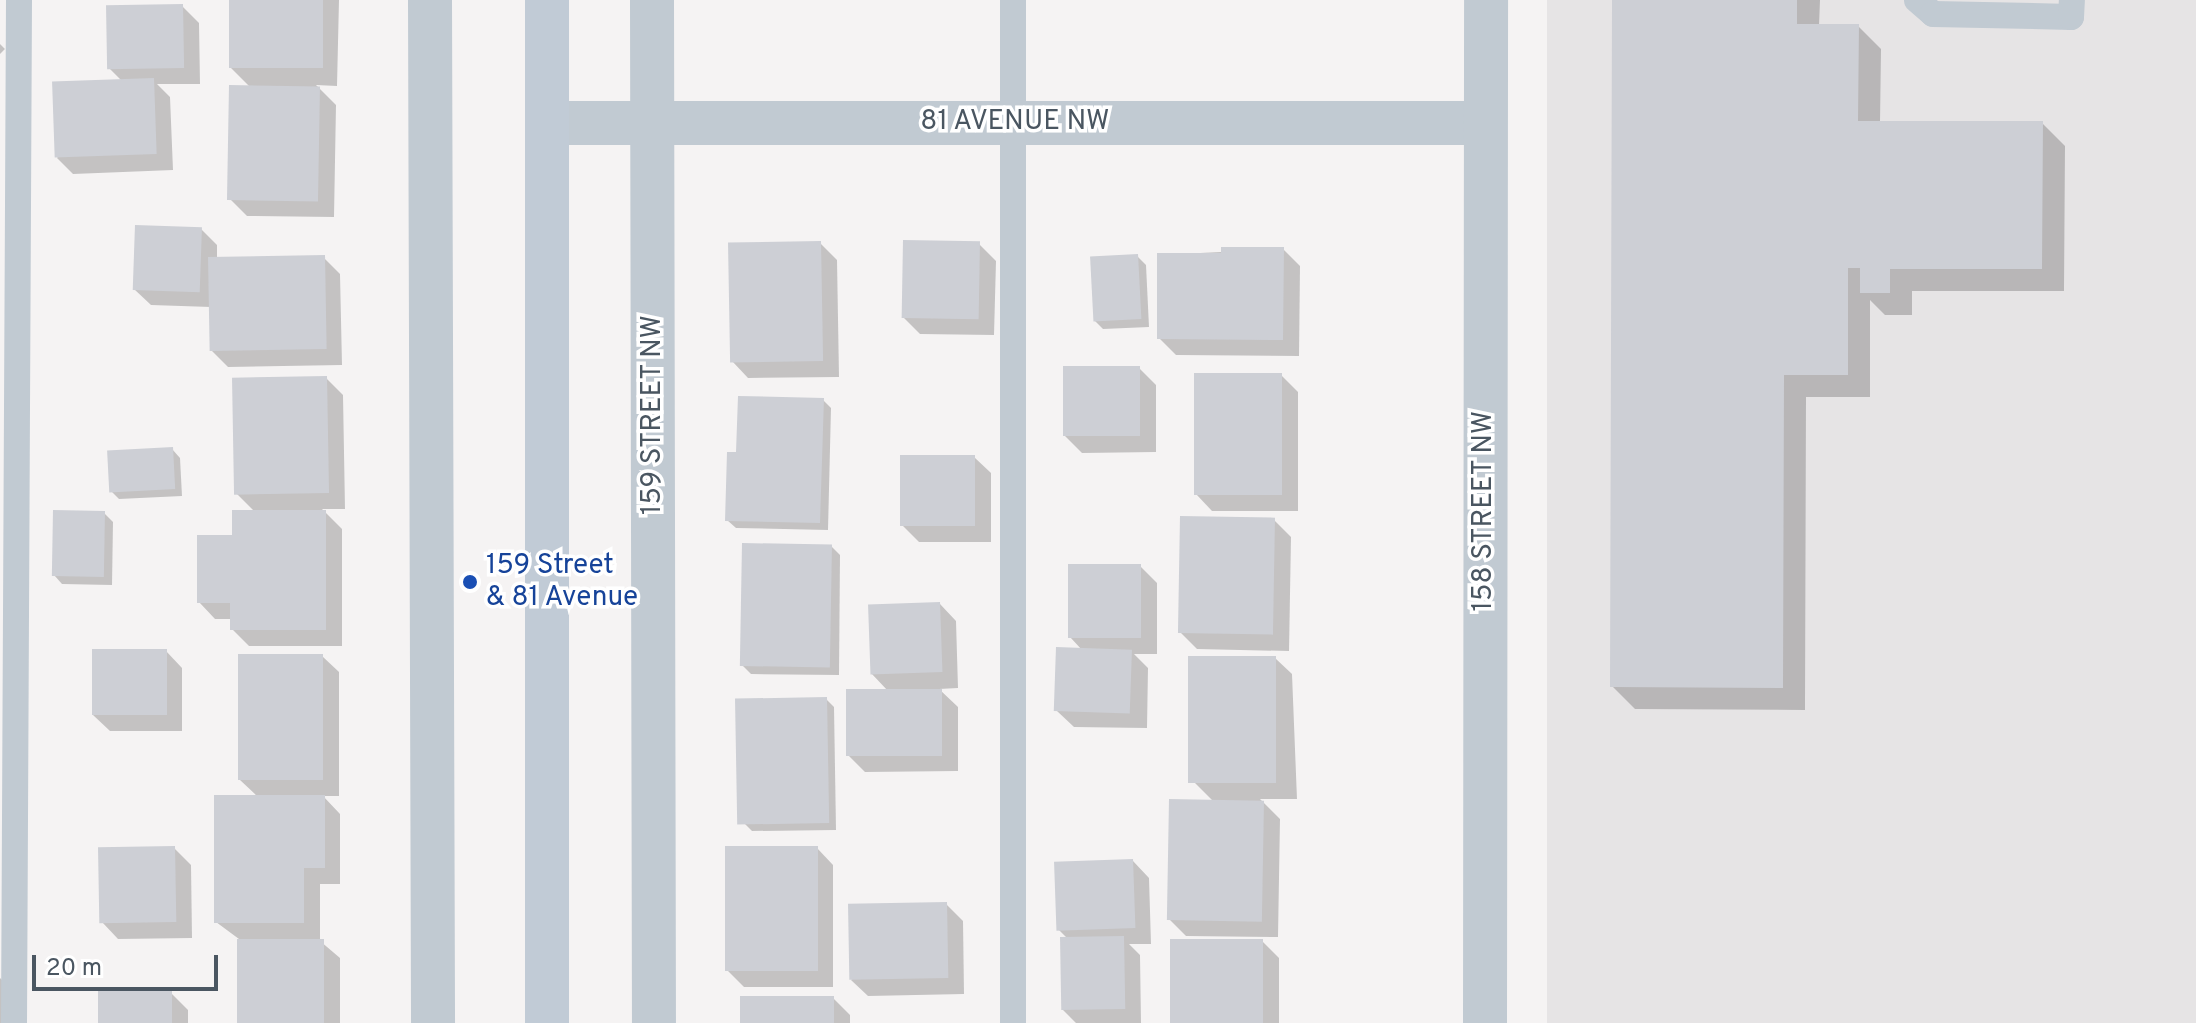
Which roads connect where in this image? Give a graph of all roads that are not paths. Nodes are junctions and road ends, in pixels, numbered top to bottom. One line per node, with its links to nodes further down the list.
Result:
1 (19, 0): 13 (lane)
2 (430, 0): 14 (street)
3 (547, 0): 10 (main road)
4 (652, 0): 11 (street, 159 STREET NW)
5 (1013, 0): 9 (lane)
6 (1486, 0): 12 (street, 158 STREET NW)
7 (1917, 0): 8 (lane)
8 (2072, 0)
9 (1013, 121): 11 (street, 81 AVENUE NW); 12 (street, 81 AVENUE NW); 17 (lane)
10 (547, 123): 11 (street, 81 AVENUE NW); 15 (main road)
11 (653, 123): 16 (street, 159 STREET NW)
12 (1483, 123): 18 (street, 158 STREET NW)
13 (14, 1023)
14 (433, 1023)
15 (547, 1023)
16 (654, 1023)
17 (1013, 1023)
18 (1485, 1023)

